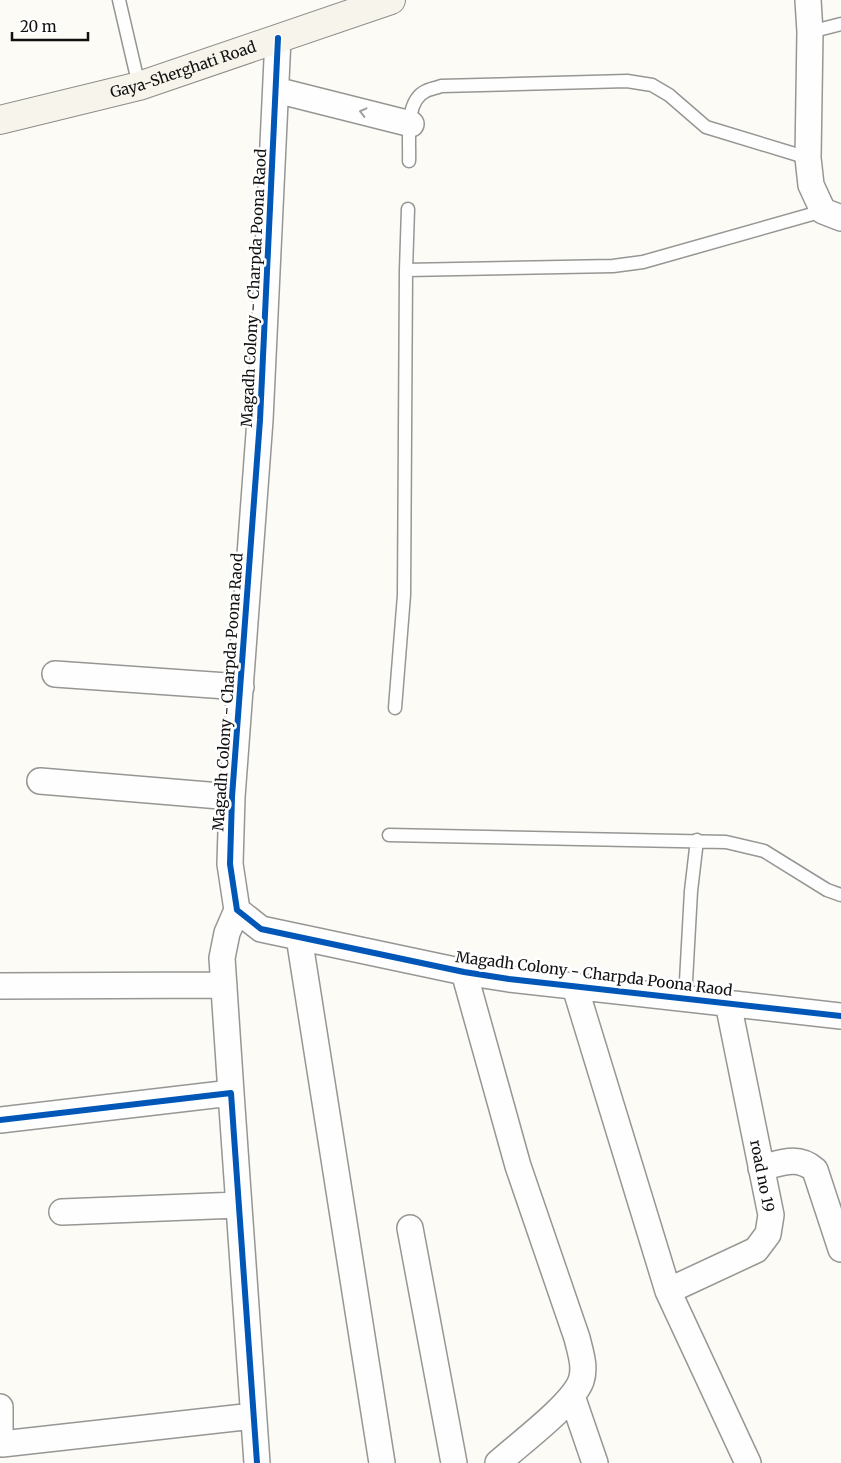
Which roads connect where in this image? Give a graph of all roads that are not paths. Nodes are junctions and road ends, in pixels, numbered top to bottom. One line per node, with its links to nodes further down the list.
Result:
1 (119, 0): 7 (lane)
2 (392, 0): 6 (main road, Gaya-Sherghati Road)
3 (808, 0): 5 (street)
4 (841, 24): 5 (lane)
5 (810, 32): 11 (street)
6 (278, 38): 7 (main road, Gaya-Sherghati Road); 8 (street, Magadh Colony - Charpda Poona Raod)
7 (139, 86): 9 (main road, Gaya-Sherghati Road)
8 (276, 90): 10 (street, one-way to 8); 17 (street, Magadh Colony - Charpda Poona Raod)
9 (0, 120)
10 (411, 124): 11 (lane); 12 (lane)
11 (808, 158): 14 (street)
12 (410, 161)
13 (408, 208): 15 (lane)
14 (832, 214): 15 (lane)
15 (406, 270): 18 (lane)
16 (55, 674): 17 (street)
17 (240, 687): 20 (street, Magadh Colony - Charpda Poona Raod)
18 (395, 708)
19 (40, 780): 20 (street)
20 (232, 798): 24 (street, Magadh Colony - Charpda Poona Raod)
21 (389, 835): 22 (lane)
22 (697, 840): 23 (lane); 30 (lane)
23 (841, 895)
24 (237, 910): 25 (street, Magadh Colony - Charpda Poona Raod); 27 (street)
25 (299, 937): 26 (street, Magadh Colony - Charpda Poona Raod); 47 (street)
26 (464, 972): 29 (street, Magadh Colony - Charpda Poona Raod); 42 (street)
27 (224, 985): 28 (street); 33 (street)
28 (0, 986)
29 (575, 987): 30 (street, Magadh Colony - Charpda Poona Raod); 41 (street)
30 (685, 999): 31 (street, Magadh Colony - Charpda Poona Raod)
31 (728, 1003): 32 (street, Magadh Colony - Charpda Poona Raod); 35 (street, road no 19)
32 (841, 1016)
33 (230, 1093): 34 (street); 36 (street)
34 (0, 1120)
35 (761, 1168): 38 (street); 41 (street, road no 19)
36 (238, 1204): 37 (street); 44 (street)
37 (62, 1212)
38 (837, 1223): 40 (street)
39 (410, 1228): 48 (street)
40 (841, 1249)
41 (668, 1291): 51 (street)
42 (572, 1396): 49 (street); 50 (street)
43 (0, 1407): 45 (street)
44 (253, 1416): 45 (street); 46 (street)
45 (2, 1443)
46 (257, 1463)
47 (382, 1463)
48 (454, 1463)
49 (498, 1463)
50 (595, 1463)
51 (748, 1463)

